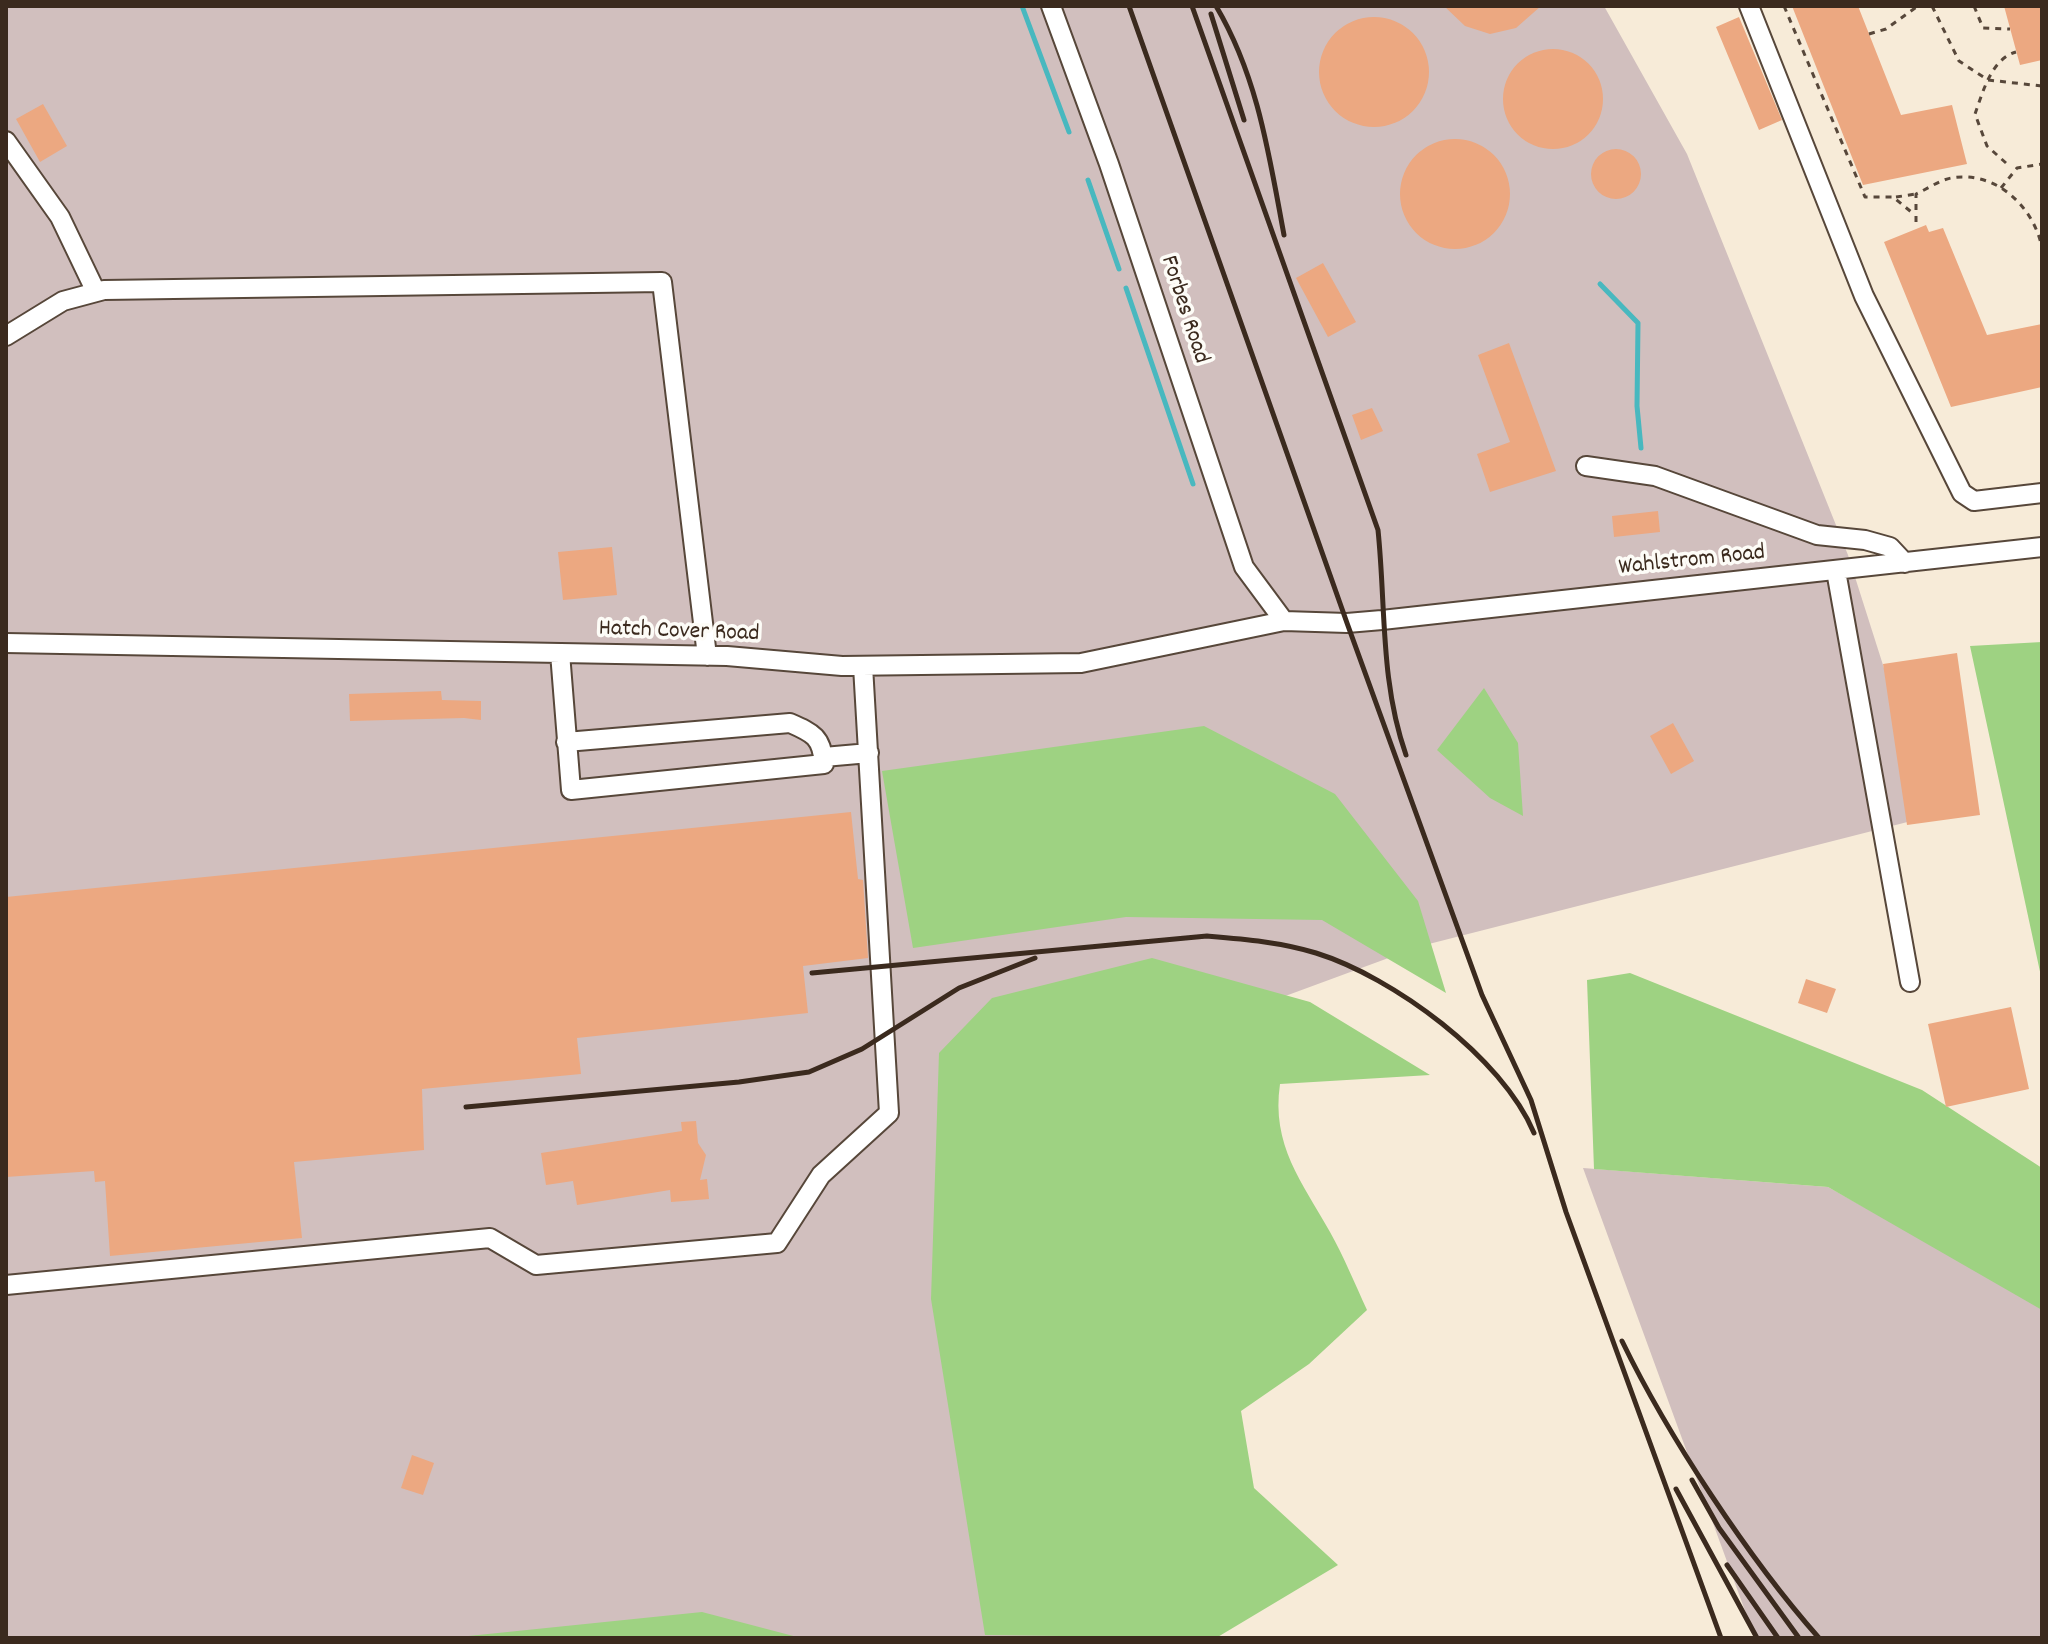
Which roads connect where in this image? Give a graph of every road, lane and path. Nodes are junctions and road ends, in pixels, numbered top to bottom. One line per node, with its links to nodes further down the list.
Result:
1 (1051, 6): 28 (street, Forbes Road)
2 (1749, 6): 24 (street)
3 (1784, 6): 17 (path)
4 (1918, 6): 8 (path)
5 (1932, 6): 10 (path)
6 (1974, 6): 7 (path)
7 (2010, 29)
8 (1869, 34)
9 (2016, 52): 10 (path)
10 (1988, 80): 11 (path); 13 (path)
11 (2042, 86)
12 (6, 141): 21 (street)
13 (2006, 163)
14 (2042, 164): 15 (path)
15 (2001, 188): 16 (path); 20 (path)
16 (1916, 194): 17 (path); 18 (path)
17 (1893, 197): 18 (path)
18 (1915, 215): 19 (path)
19 (1916, 222)
20 (2042, 248)
21 (96, 292): 22 (street); 32 (street)
22 (6, 336)
23 (1586, 466): 26 (street)
24 (2042, 493)
25 (2042, 547): 26 (street, Wahlstrom Road)
26 (1905, 563): 27 (street, Wahlstrom Road)
27 (1836, 571): 29 (street, Wahlstrom Road); 37 (street)
28 (1284, 621): 29 (street, Hatch Cover Road); 33 (street, Hatch Cover Road)
29 (1347, 623)
30 (6, 643): 31 (street, Hatch Cover Road)
31 (560, 653): 32 (street, Hatch Cover Road); 34 (street)
32 (707, 656): 33 (street, Hatch Cover Road)
33 (863, 666): 35 (street)
34 (566, 742): 36 (street); 36 (street)
35 (869, 753): 36 (street); 38 (street)
36 (824, 757)
37 (1910, 982)
38 (6, 1285)

